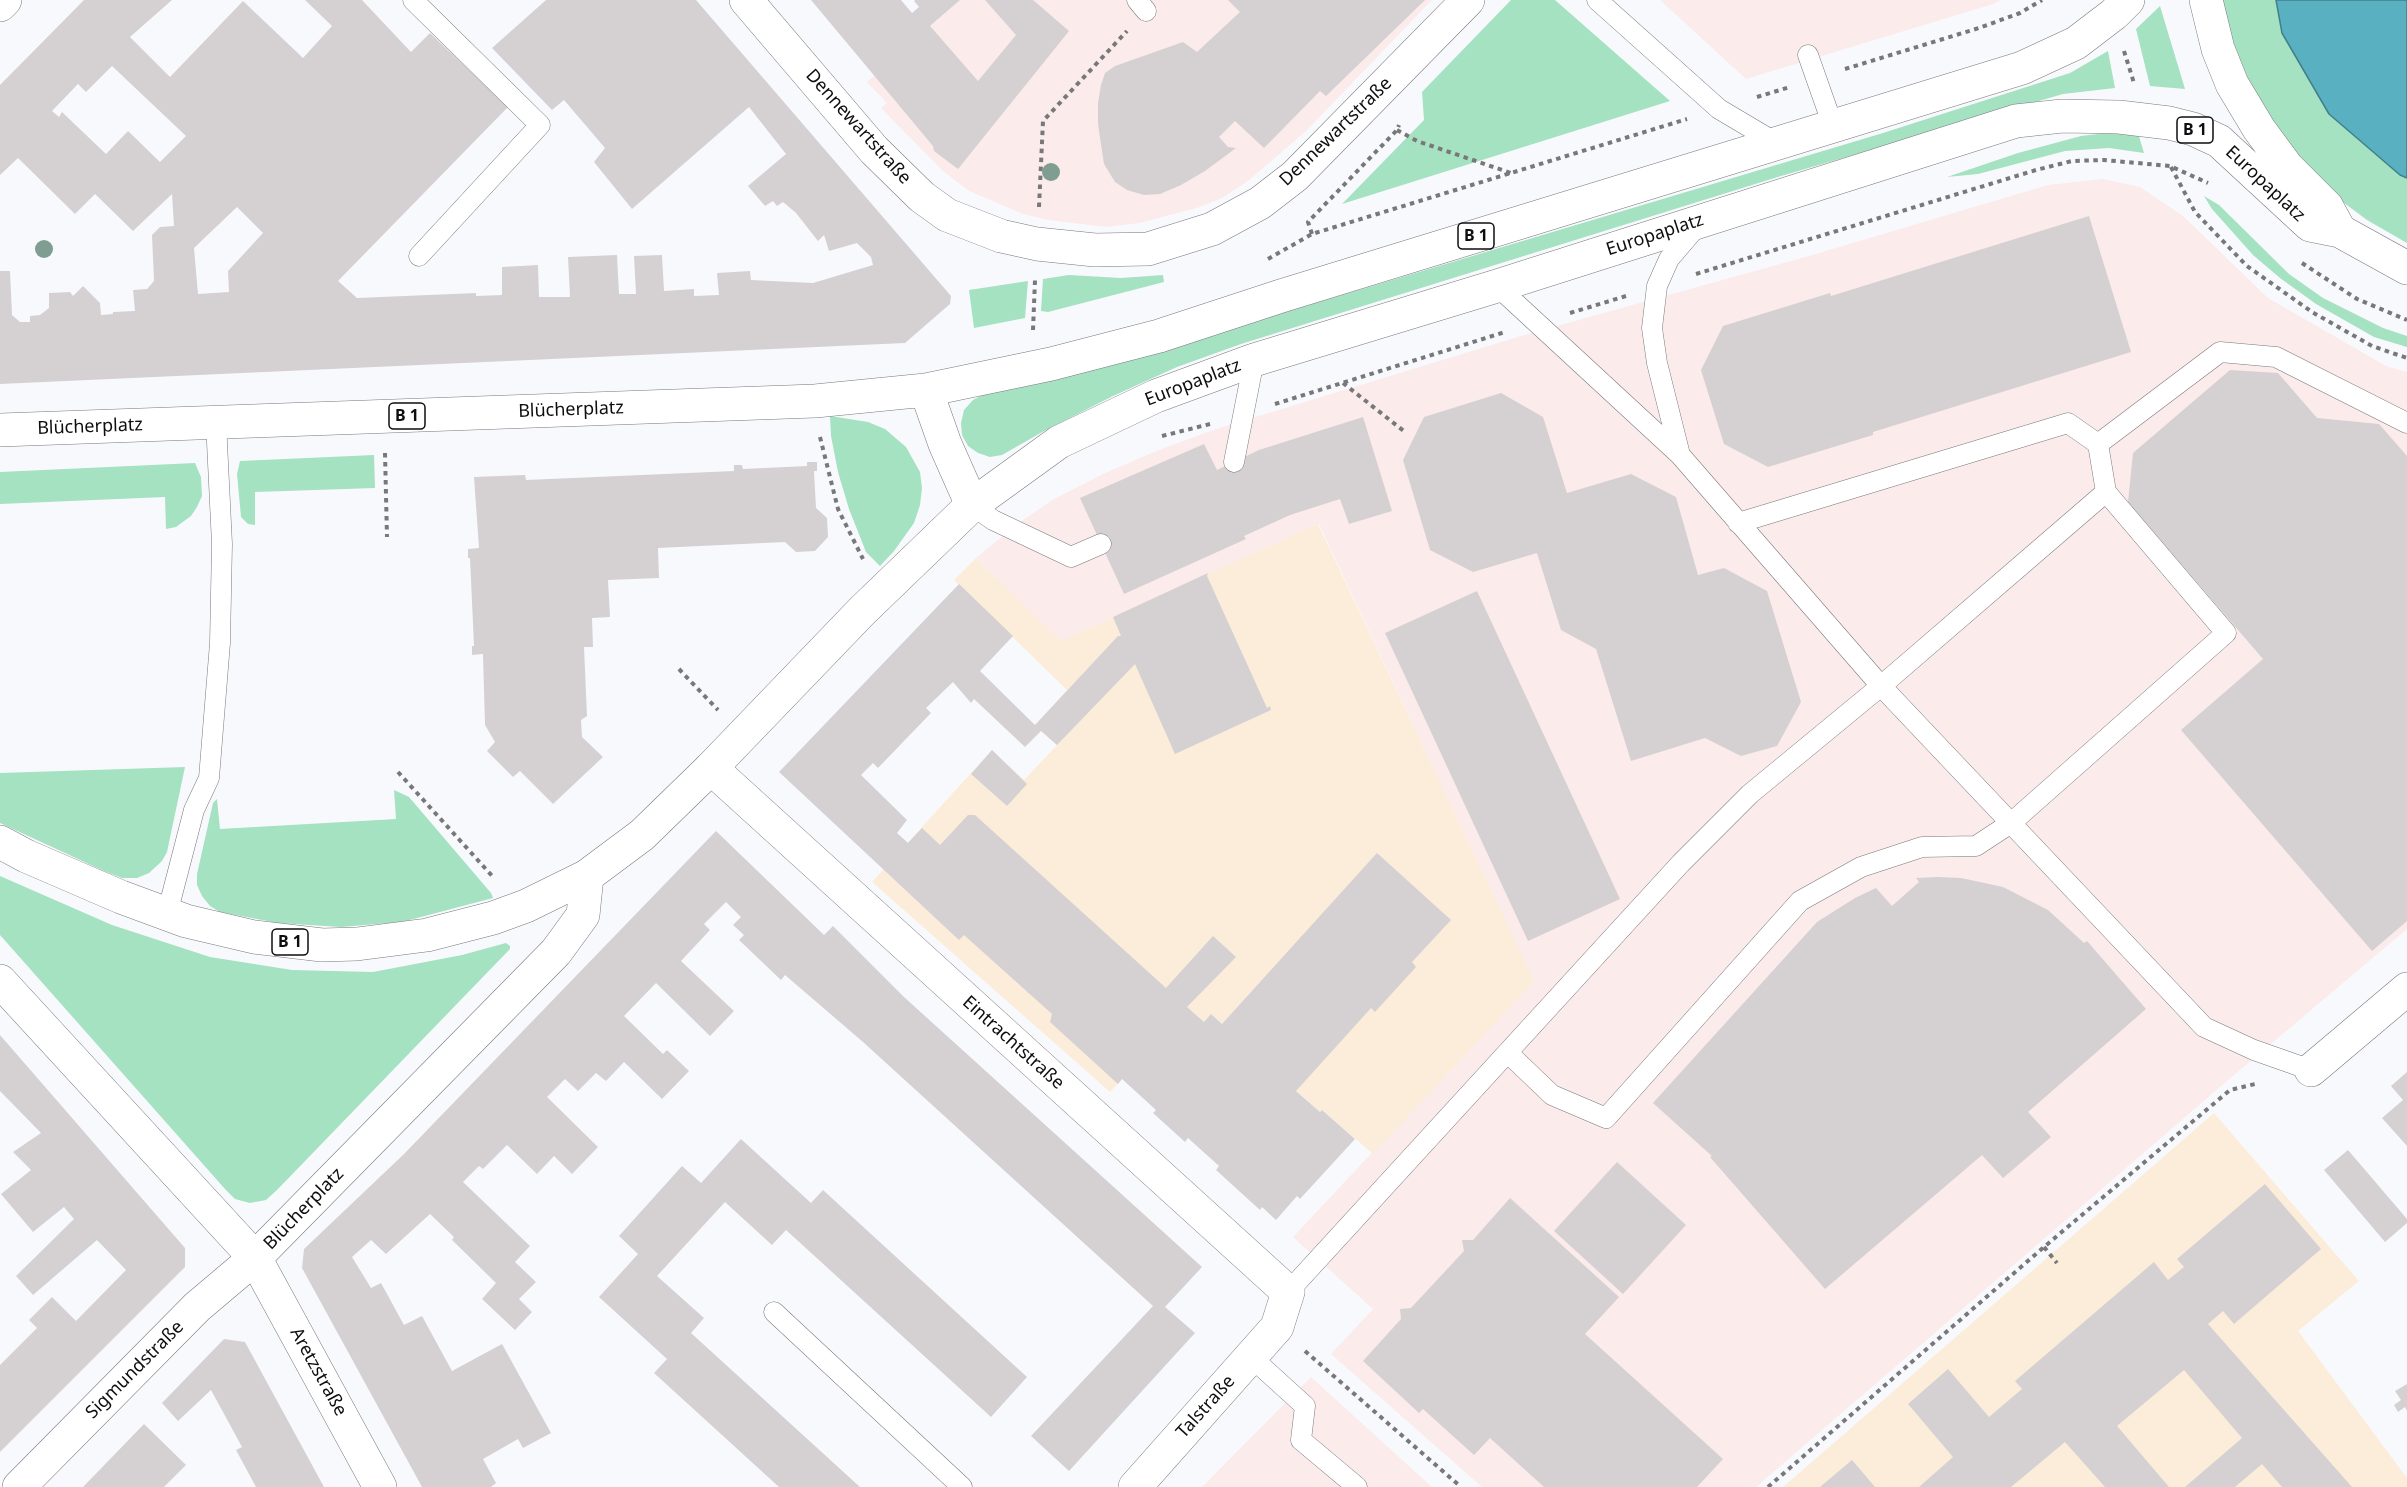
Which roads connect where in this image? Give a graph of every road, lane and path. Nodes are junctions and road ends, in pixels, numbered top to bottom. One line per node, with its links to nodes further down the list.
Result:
1 (5, 0): 9 (main road)
2 (413, 0): 21 (lane)
3 (746, 0): 20 (main road, Dennewartstraße)
4 (1468, 0): 20 (main road, Dennewartstraße)
5 (1597, 0): 13 (lane)
6 (2042, 0): 12 (path)
7 (2128, 0): 14 (main road, B 1)
8 (2206, 0): 19 (main road, Europaplatz)
9 (0, 5)
10 (1142, 5): 20 (path)
11 (1808, 55): 12 (lane)
12 (1816, 78): 13 (path); 14 (lane)
13 (1719, 109): 16 (lane); 17 (path)
14 (1833, 126): 16 (main road, B 1)
15 (1397, 130): 17 (path)
16 (1778, 144): 31 (main road, B 1)
17 (1512, 173): 22 (path)
18 (1701, 221): 19 (main road, Europaplatz / B 1); 24 (main road, Europaplatz / B 1); 25 (lane)
19 (2340, 231): 23 (main road, Europaplatz / B 1)
20 (1037, 244): 27 (path)
21 (419, 256)
22 (1261, 264)
23 (2407, 268)
24 (1497, 286): 26 (lane); 29 (main road, Europaplatz / B 1)
25 (1657, 286): 26 (path); 28 (path); 41 (lane)
26 (1536, 323): 30 (path); 41 (lane)
27 (1033, 331)
28 (2407, 358)
29 (1254, 360): 33 (lane); 44 (main road, Europaplatz / B 1)
30 (1343, 383): 33 (path); 37 (path)
31 (926, 390): 32 (main road, Blücherplatz / B 1); 44 (main road)
32 (815, 401): 34 (main road, Blücherplatz / B 1); 48 (path)
33 (1244, 414): 38 (path); 42 (lane)
34 (216, 422): 36 (main road, Blücherplatz / B 1); 58 (lane)
35 (2407, 423): 39 (lane)
36 (0, 430)
37 (1405, 432)
38 (1154, 438)
39 (2098, 444): 43 (lane); 45 (lane)
40 (385, 446): 46 (path)
41 (1680, 455): 45 (lane)
42 (1234, 462)
43 (2106, 492): 50 (lane); 54 (lane)
44 (972, 505): 47 (lane); 48 (main road, B 1)
45 (1738, 523): 50 (lane)
46 (387, 537)
47 (1101, 544)
48 (884, 589): 52 (main road, B 1)
49 (679, 669): 51 (path)
50 (1881, 686): 54 (lane); 61 (lane)
51 (723, 716)
52 (711, 768): 56 (main road, B 1); 66 (main road, Eintrachtstraße)
53 (398, 772): 57 (path)
54 (2011, 823): 61 (lane); 62 (lane)
55 (0, 842): 58 (main road, B 1)
56 (587, 876): 58 (main road, B 1); 64 (main road, Blücherplatz)
57 (495, 879)
58 (167, 914)
59 (0, 981): 64 (main road, Blücherplatz)
60 (2407, 989): 62 (main road)
61 (1508, 1053): 66 (lane)
62 (2311, 1070): 63 (path)
63 (2044, 1247): 65 (path); 76 (path)
64 (255, 1258): 70 (main road, Sigmundstraße); 71 (main road, Aretzstraße)
65 (2057, 1263)
66 (1288, 1292): 68 (main road)
67 (774, 1312): 72 (lane)
68 (1277, 1327): 69 (main road, Talstraße); 75 (path)
69 (1251, 1357): 73 (main road, Talstraße); 74 (lane)
70 (20, 1487)
71 (380, 1487)
72 (962, 1487)
73 (1135, 1487)
74 (1357, 1487)
75 (1461, 1487)
76 (1768, 1487)

